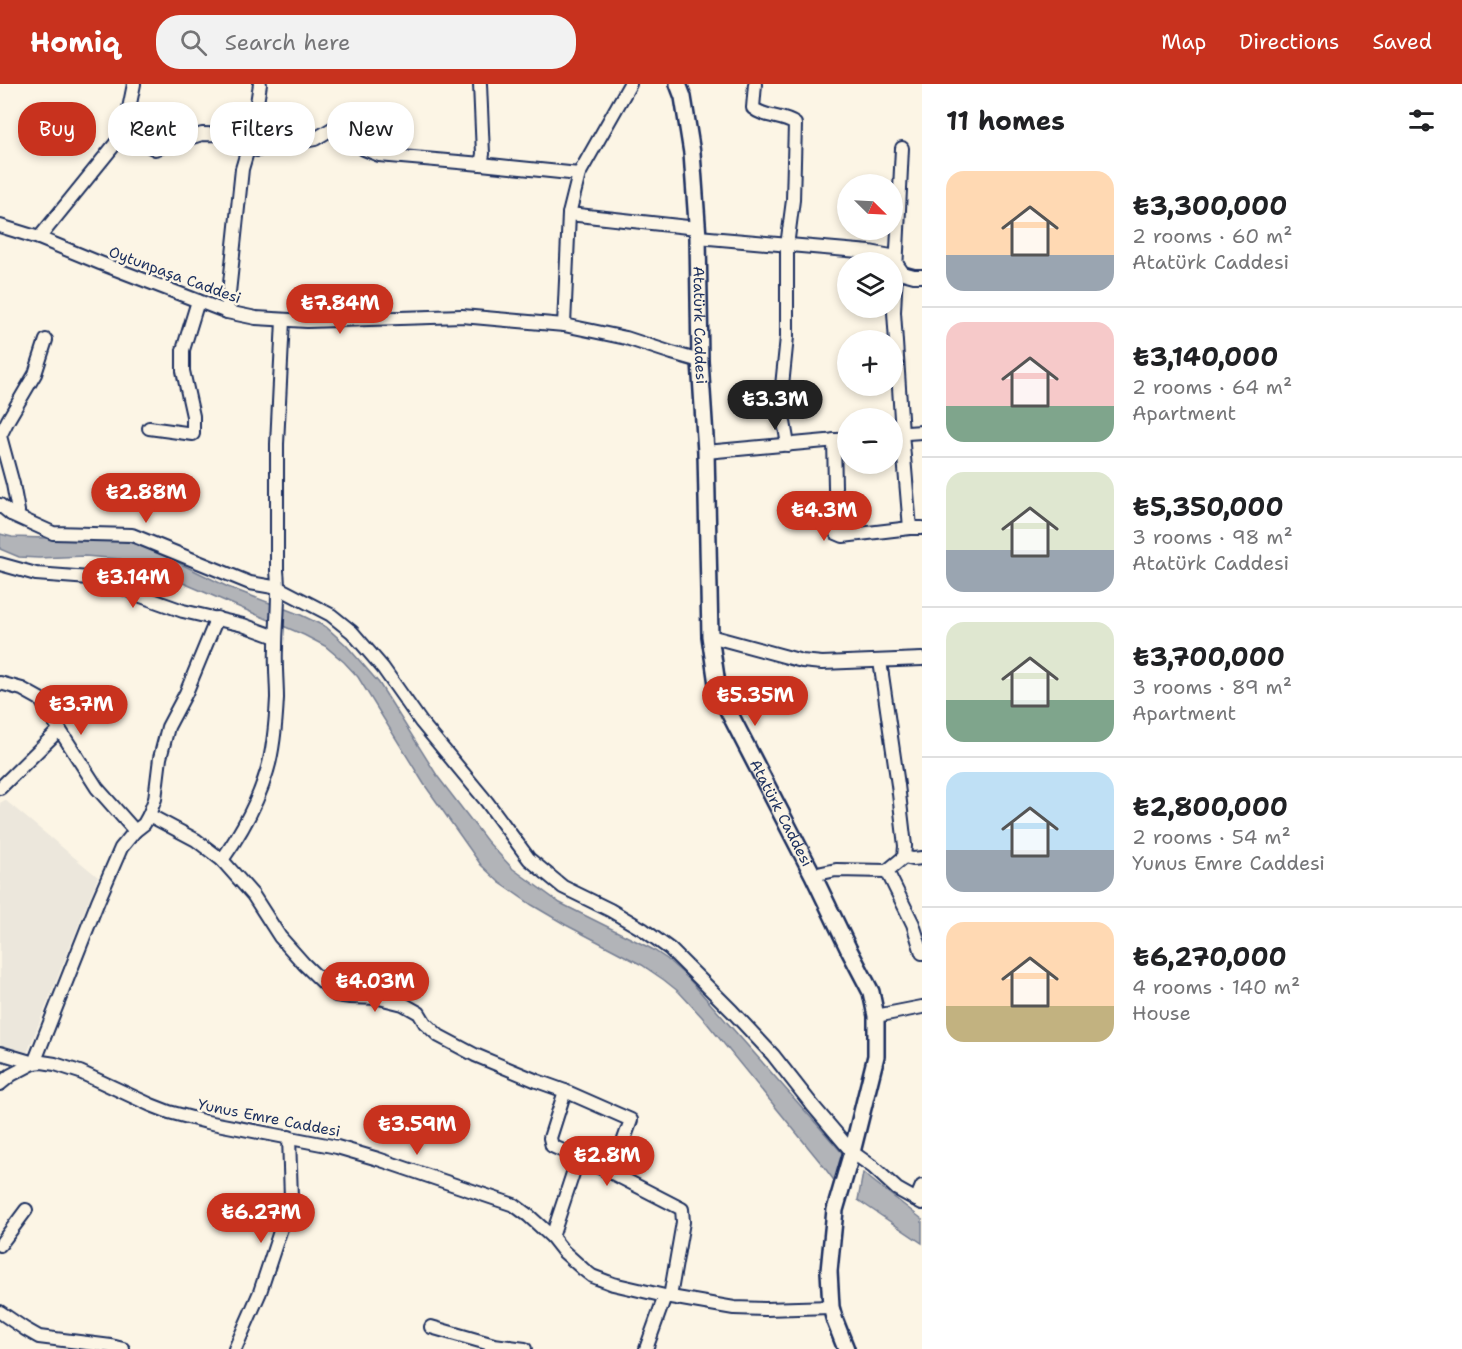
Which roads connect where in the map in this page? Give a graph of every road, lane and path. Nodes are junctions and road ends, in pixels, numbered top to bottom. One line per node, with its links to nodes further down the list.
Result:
1 (134, 84): 7 (street)
2 (260, 84): 8 (street)
3 (480, 84): 13 (street)
4 (630, 84): 14 (street)
5 (678, 84): 17 (main road, Atatürk Caddesi)
6 (754, 84): 19 (street)
7 (130, 102)
8 (257, 102)
9 (315, 139): 13 (street)
10 (902, 148): 21 (street)
11 (108, 153): 18 (street)
12 (246, 156): 25 (street)
13 (481, 164): 14 (street)
14 (579, 174): 15 (street)
15 (569, 214): 17 (street); 28 (street)
16 (0, 226): 18 (street, Oytunpaşa Caddesi)
17 (698, 233): 19 (street); 30 (main road, Atatürk Caddesi)
18 (39, 238): 24 (street, Oytunpaşa Caddesi)
19 (787, 246): 20 (street); 37 (street)
20 (870, 252)
21 (898, 252)
22 (903, 273): 23 (street)
23 (922, 276)
24 (198, 301): 25 (street, Oytunpaşa Caddesi); 32 (street)
25 (227, 312): 27 (street, Oytunpaşa Caddesi)
26 (894, 318): 31 (street)
27 (283, 320): 28 (street, Oytunpaşa Caddesi); 44 (street)
28 (564, 325): 30 (street, Oytunpaşa Caddesi)
29 (46, 340): 41 (street)
30 (700, 361): 38 (main road, Atatürk Caddesi)
31 (896, 408)
32 (149, 428)
33 (922, 432): 34 (street)
34 (903, 434)
35 (834, 440): 36 (street); 37 (street); 42 (street)
36 (837, 440)
37 (788, 444): 38 (street)
38 (705, 452): 46 (main road, Atatürk Caddesi)
39 (903, 464): 42 (street)
40 (0, 505): 41 (street)
41 (11, 514): 44 (street)
42 (916, 528)
43 (0, 564): 45 (street)
44 (279, 588): 47 (street); 69 (street)
45 (217, 618): 47 (street); 53 (street)
46 (710, 636): 49 (street); 59 (main road, Atatürk Caddesi)
47 (276, 637): 57 (street)
48 (922, 659): 49 (street)
49 (880, 661): 55 (street)
50 (0, 682): 51 (street)
51 (59, 730): 52 (street); 54 (street)
52 (0, 788)
53 (149, 815): 54 (street); 57 (street)
54 (135, 831): 65 (street)
55 (904, 857): 56 (street); 58 (street)
56 (922, 858)
57 (222, 860): 67 (street)
58 (887, 871): 59 (street); 60 (street)
59 (813, 875): 63 (main road, Atatürk Caddesi)
60 (918, 923): 61 (street)
61 (922, 953)
62 (922, 1007): 63 (street)
63 (876, 1016): 69 (main road, Atatürk Caddesi)
64 (0, 1053): 65 (street, Yunus Emre Caddesi)
65 (34, 1063): 66 (street); 68 (street, Yunus Emre Caddesi)
66 (0, 1084)
67 (565, 1091): 70 (street); 71 (street)
68 (289, 1137): 75 (street, Yunus Emre Caddesi); 83 (street)
69 (852, 1152): 73 (street); 78 (main road, Atatürk Caddesi)
70 (578, 1158): 71 (street); 75 (street)
71 (612, 1173): 77 (street)
72 (922, 1186): 73 (street)
73 (919, 1202)
74 (27, 1210): 76 (street)
75 (552, 1237): 77 (street, Yunus Emre Caddesi)
76 (0, 1245)
77 (668, 1297): 78 (street, Yunus Emre Caddesi); 85 (street)
78 (831, 1307): 86 (main road, Atatürk Caddesi)
79 (0, 1312): 81 (street)
80 (431, 1327): 84 (street)
81 (64, 1345): 82 (street)
82 (123, 1349)
83 (235, 1349)
84 (525, 1349)
85 (646, 1349)
86 (846, 1349)

